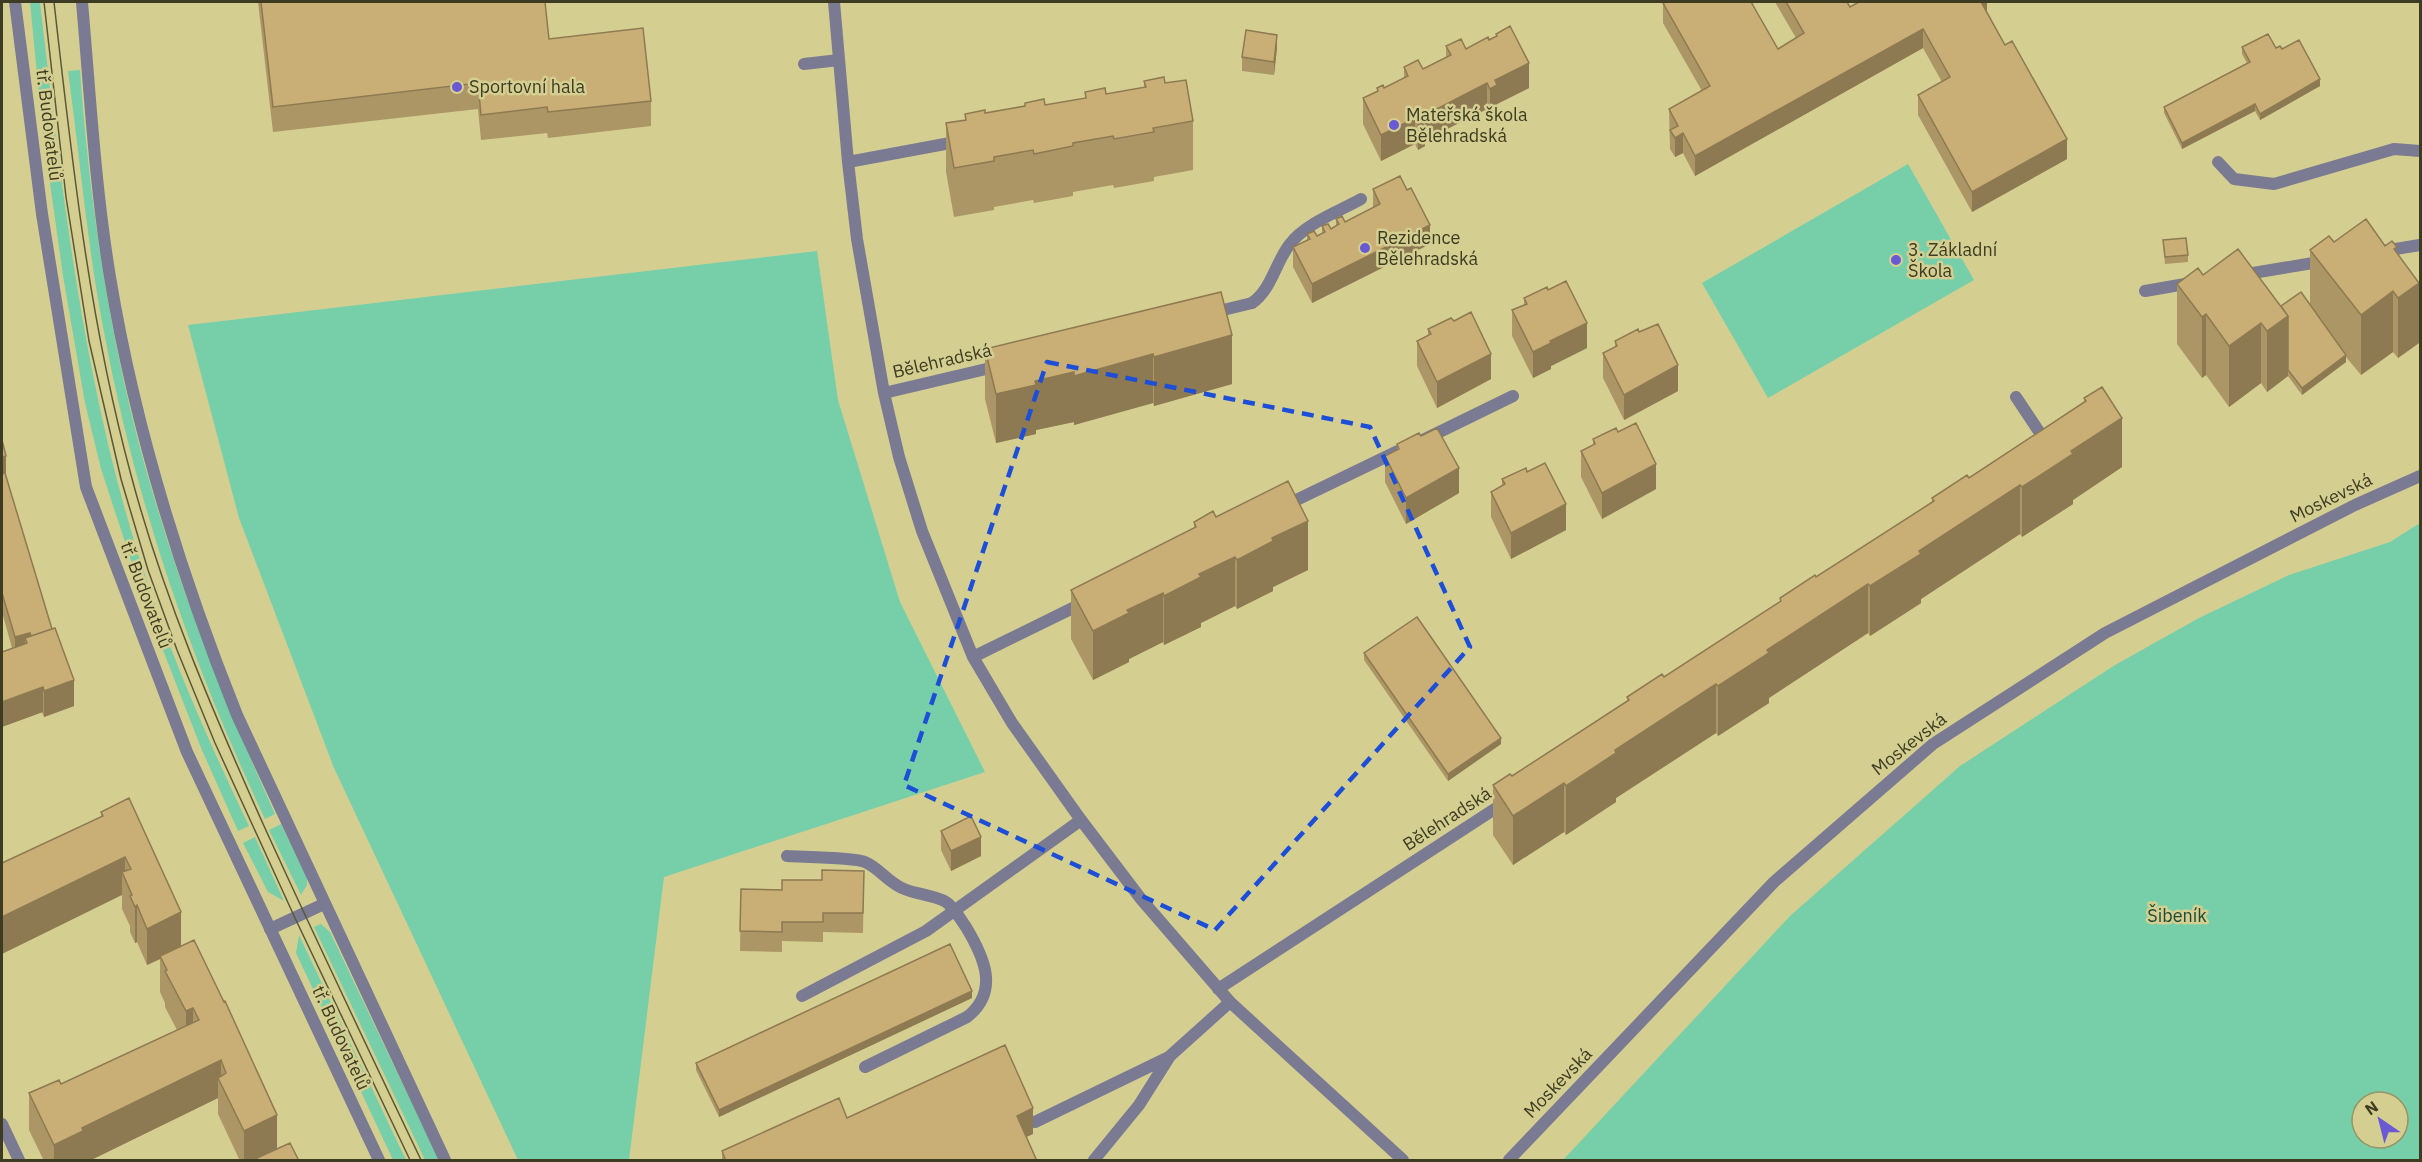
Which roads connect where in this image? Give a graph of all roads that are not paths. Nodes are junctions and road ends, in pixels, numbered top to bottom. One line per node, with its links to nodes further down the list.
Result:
1 (15, 2): 32 (street, tř. Budovatelů)
2 (82, 2): 30 (street)
3 (834, 2): 4 (street, Bělehradská)
4 (839, 60): 5 (street); 8 (street, Bělehradská)
5 (804, 64)
6 (976, 138): 8 (street)
7 (2421, 151): 9 (street)
8 (848, 162): 19 (street, Bělehradská)
9 (2218, 162)
10 (1361, 199): 17 (street)
11 (2421, 245): 12 (street)
12 (2367, 254)
13 (2332, 260): 14 (street)
14 (2227, 277)
15 (2203, 281): 16 (street)
16 (2145, 291)
17 (1200, 316)
18 (1015, 362): 19 (street, Bělehradská)
19 (884, 393): 26 (street, Bělehradská)
20 (1513, 396): 24 (street)
21 (2016, 397): 22 (street)
22 (2048, 446)
23 (2421, 476): 45 (street, Moskevská)
24 (1275, 510)
25 (1096, 597): 26 (street)
26 (973, 657): 28 (street, Bělehradská)
27 (1522, 791): 33 (street, Bělehradská)
28 (1081, 820): 31 (street); 33 (street, Bělehradská)
29 (787, 856): 31 (street)
30 (324, 904): 32 (street); 42 (street)
31 (955, 910): 34 (street); 37 (street)
32 (270, 929): 41 (street, tř. Budovatelů)
33 (1218, 989): 35 (street, Bělehradská)
34 (802, 996)
35 (1230, 1002): 36 (street); 44 (street, Bělehradská)
36 (1170, 1056): 38 (street); 43 (street)
37 (865, 1067)
38 (1035, 1122)
39 (2, 1124): 40 (street)
40 (19, 1161)
41 (379, 1161)
42 (445, 1161)
43 (1094, 1161)
44 (1403, 1161)
45 (1509, 1161)

